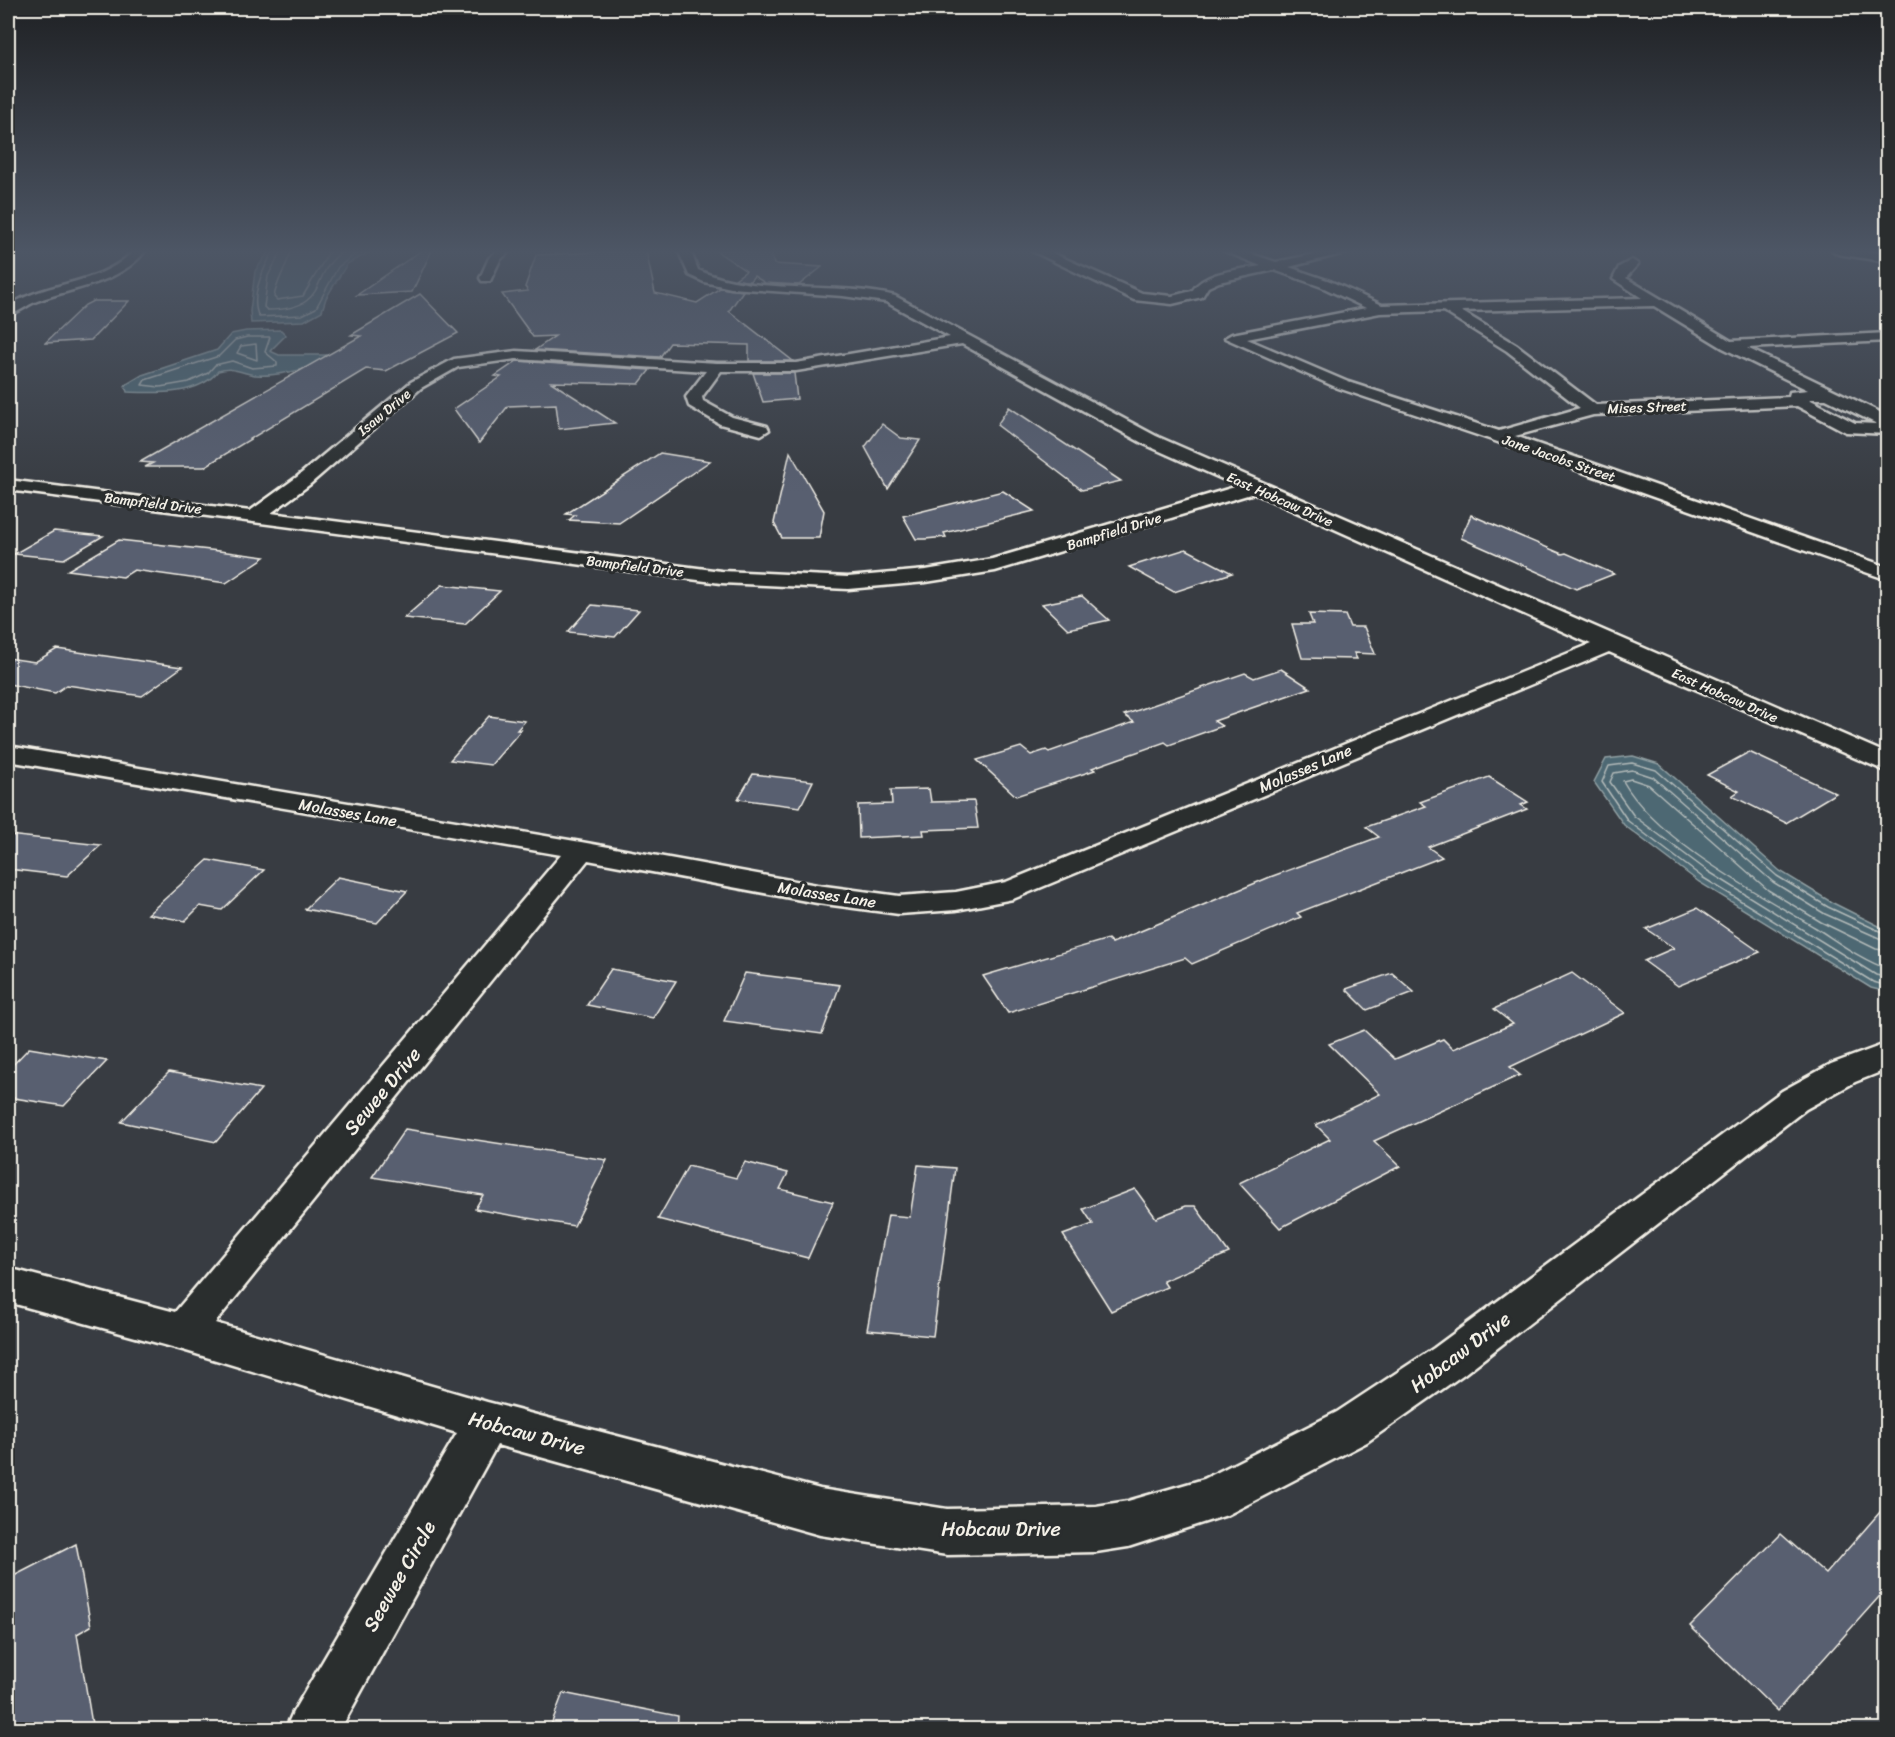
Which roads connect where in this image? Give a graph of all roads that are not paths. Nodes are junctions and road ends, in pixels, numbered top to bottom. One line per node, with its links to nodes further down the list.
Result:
1 (950, 331): 6 (street, East Hobcaw Drive)
2 (1267, 331): 16 (street, Jane Jacobs Street)
3 (1484, 331): 11 (street)
4 (1705, 331): 7 (street)
5 (1887, 337): 7 (street)
6 (964, 339): 8 (street, Isaw Drive); 19 (street, East Hobcaw Drive)
7 (1728, 345): 9 (street)
8 (717, 367): 15 (street); 20 (street, Isaw Drive)
9 (1829, 394): 10 (street); 12 (street)
10 (1800, 401): 11 (street, Mises Street); 13 (street)
11 (1592, 410): 16 (street, Mises Street)
12 (1887, 423)
13 (1852, 428): 14 (street); 17 (street)
14 (1887, 429)
15 (761, 430)
16 (1498, 436): 21 (street, Jane Jacobs Street)
17 (1887, 446)
18 (8, 485): 20 (street, Bampfield Drive)
19 (1253, 487): 20 (street, Bampfield Drive); 22 (street, East Hobcaw Drive)
20 (255, 516)
21 (1887, 574)
22 (1609, 644): 24 (street, East Hobcaw Drive); 25 (street, Molasses Lane)
23 (8, 753): 25 (street, Molasses Lane)
24 (1887, 764)
25 (581, 850): 28 (street, Sewee Drive)
26 (1887, 1055): 29 (street, Hobcaw Drive)
27 (8, 1285): 28 (street, Hobcaw Drive)
28 (183, 1332): 29 (street, Hobcaw Drive)
29 (487, 1422): 30 (street, Seewee Circle)
30 (311, 1730)

